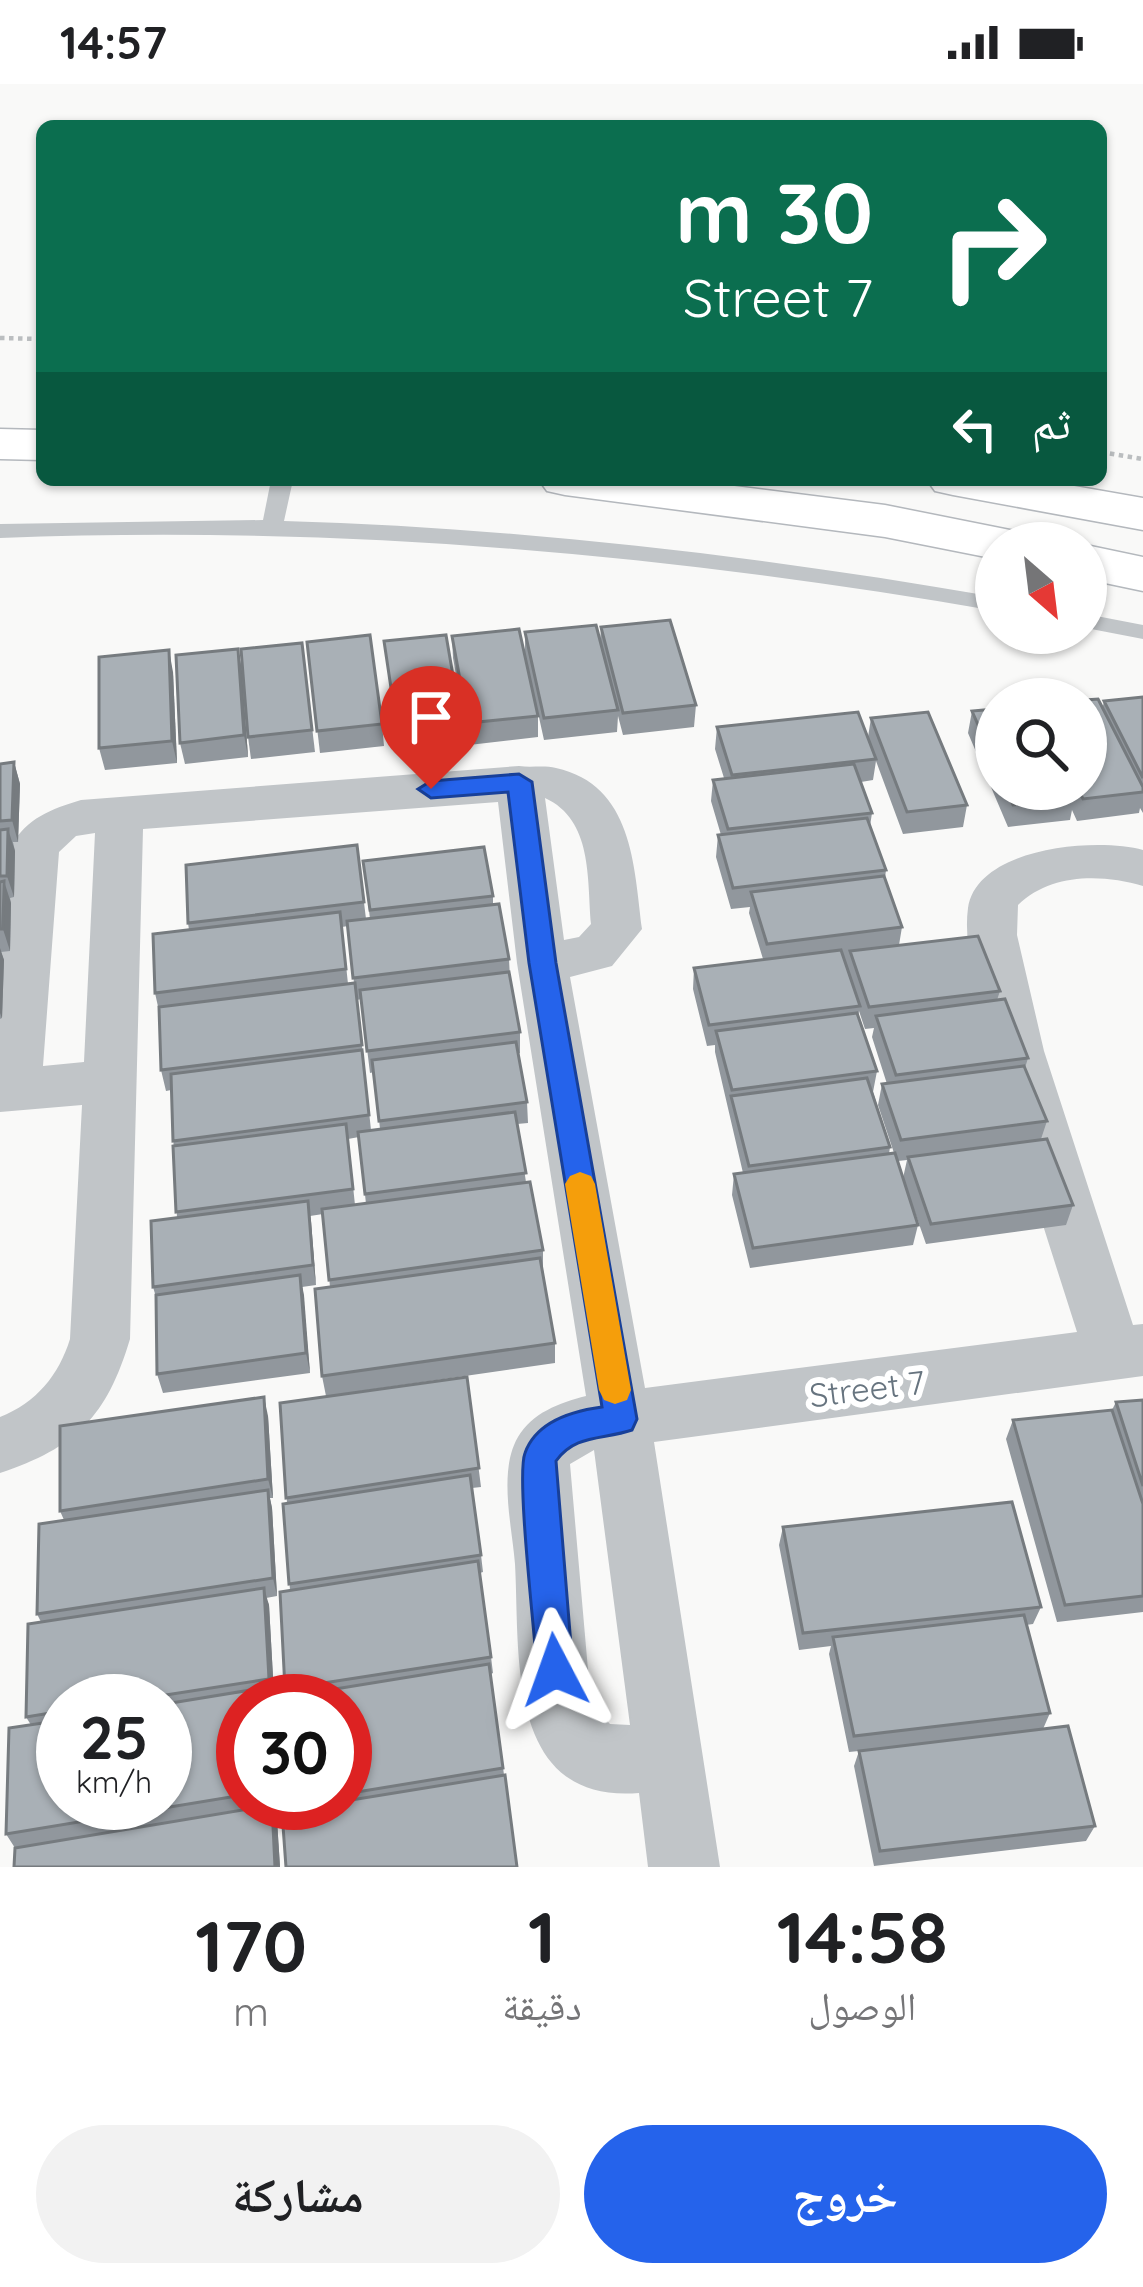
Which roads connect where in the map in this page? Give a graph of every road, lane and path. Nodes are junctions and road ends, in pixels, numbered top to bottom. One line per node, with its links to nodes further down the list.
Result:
1 (0, 338): 2 (path)
2 (36, 339)
3 (0, 401): 4 (main road)
4 (36, 402)
5 (0, 444): 6 (main road)
6 (36, 445)
7 (1107, 453): 8 (path)
8 (1143, 459)
9 (281, 486): 13 (lane)
10 (614, 486): 15 (main road)
11 (987, 486): 12 (main road)
12 (1143, 514)
13 (272, 529): 14 (lane); 18 (lane)
14 (0, 531)
15 (975, 539)
16 (1107, 566): 17 (main road)
17 (1143, 574)
18 (975, 601)
19 (1107, 625): 20 (lane)
20 (1143, 632)
21 (519, 782): 22 (street); 24 (street); 24 (street)
22 (120, 814): 25 (street); 26 (street)
23 (1143, 869): 27 (street, Street 7)
24 (542, 963): 28 (street)
25 (111, 1081): 26 (street); 29 (street)
26 (7, 1090)
27 (1129, 1353): 28 (street, Street 7)
28 (620, 1419): 30 (street); 30 (street, Street 7)
29 (0, 1444)
30 (668, 1756): 31 (street)
31 (684, 1867)

